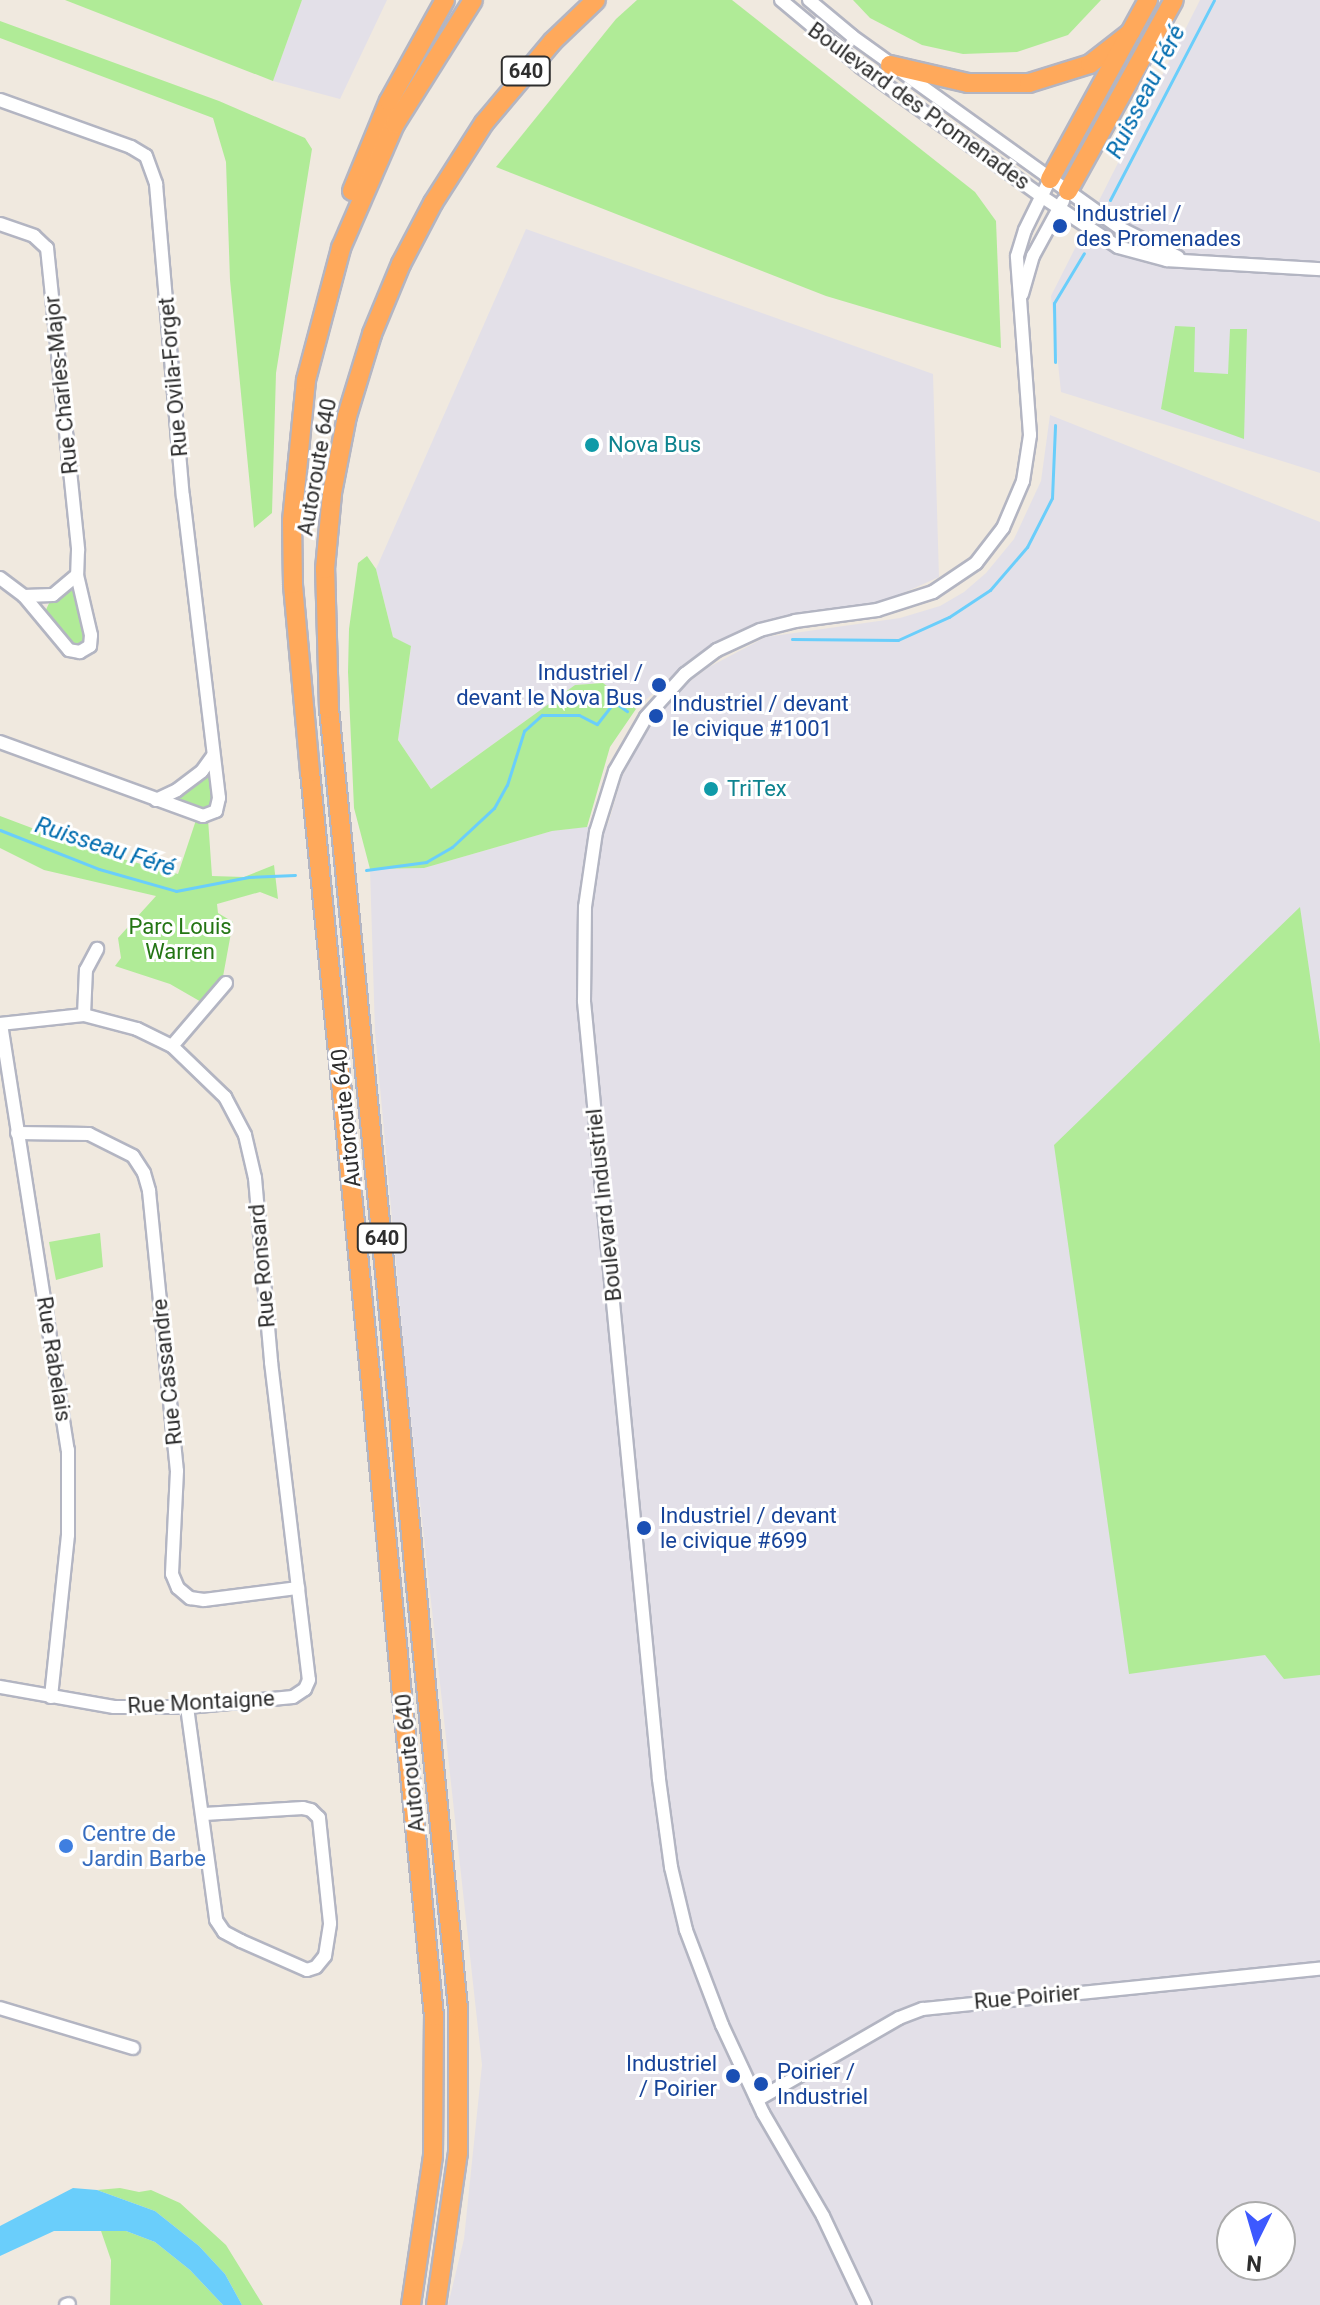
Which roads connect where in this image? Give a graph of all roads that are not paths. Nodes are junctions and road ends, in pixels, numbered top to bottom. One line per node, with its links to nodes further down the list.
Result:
1 (445, 0): 11 (highway)
2 (473, 0): 11 (highway, Autoroute 640 / 640)
3 (596, 0): 43 (highway, Autoroute 640 / 640)
4 (781, 0): 14 (street, Boulevard des Promenades)
5 (809, 0): 9 (street, Boulevard des Promenades)
6 (1148, 0): 8 (highway)
7 (1174, 0): 13 (highway)
8 (1131, 32): 9 (highway); 12 (highway)
9 (890, 65): 12 (street, Boulevard des Promenades)
10 (0, 100): 24 (street, Rue Ovila-Forget)
11 (388, 122): 42 (highway, Autoroute 640 / 640)
12 (1050, 179): 13 (street, Boulevard des Promenades); 14 (street, Boulevard Industriel)
13 (1068, 191): 15 (street, Boulevard Industriel); 17 (street, Boulevard des Promenades)
14 (1041, 196): 15 (street, Boulevard des Promenades); 19 (street, Boulevard Industriel)
15 (1059, 209): 17 (street, Boulevard des Promenades); 19 (street, Boulevard Industriel)
16 (0, 224): 20 (street, Rue Charles-Major)
17 (1196, 262): 18 (street)
18 (1320, 269)
19 (1019, 307): 41 (street, Boulevard Industriel)
20 (77, 575): 22 (street); 22 (street, Rue Charles-Major)
21 (0, 578): 22 (street, Rue Charles-Major)
22 (24, 596)
23 (0, 742): 25 (street, Rue Ovila-Forget)
24 (213, 756): 25 (street); 25 (street, Rue Ovila-Forget)
25 (156, 800)
26 (97, 949): 28 (street)
27 (226, 983): 30 (street)
28 (84, 1015): 29 (street, Rue Ronsard); 30 (street, Rue Ronsard)
29 (1, 1024): 31 (street, Rue Rabelais)
30 (172, 1046): 32 (street, Rue Ronsard)
31 (17, 1133): 32 (street, Rue Cassandre); 35 (street, Rue Rabelais)
32 (298, 1588): 34 (street, Rue Ronsard)
33 (0, 1687): 35 (street, Rue Montaigne)
34 (305, 1689): 36 (street, Rue Montaigne)
35 (51, 1697): 36 (street, Rue Montaigne)
36 (187, 1707): 37 (street)
37 (204, 1814): 37 (street)
38 (1320, 1969): 41 (street, Rue Poirier)
39 (0, 2008): 40 (street)
40 (133, 2048)
41 (757, 2100): 44 (street, Boulevard Industriel)
42 (411, 2305)
43 (436, 2305)
44 (865, 2305)

